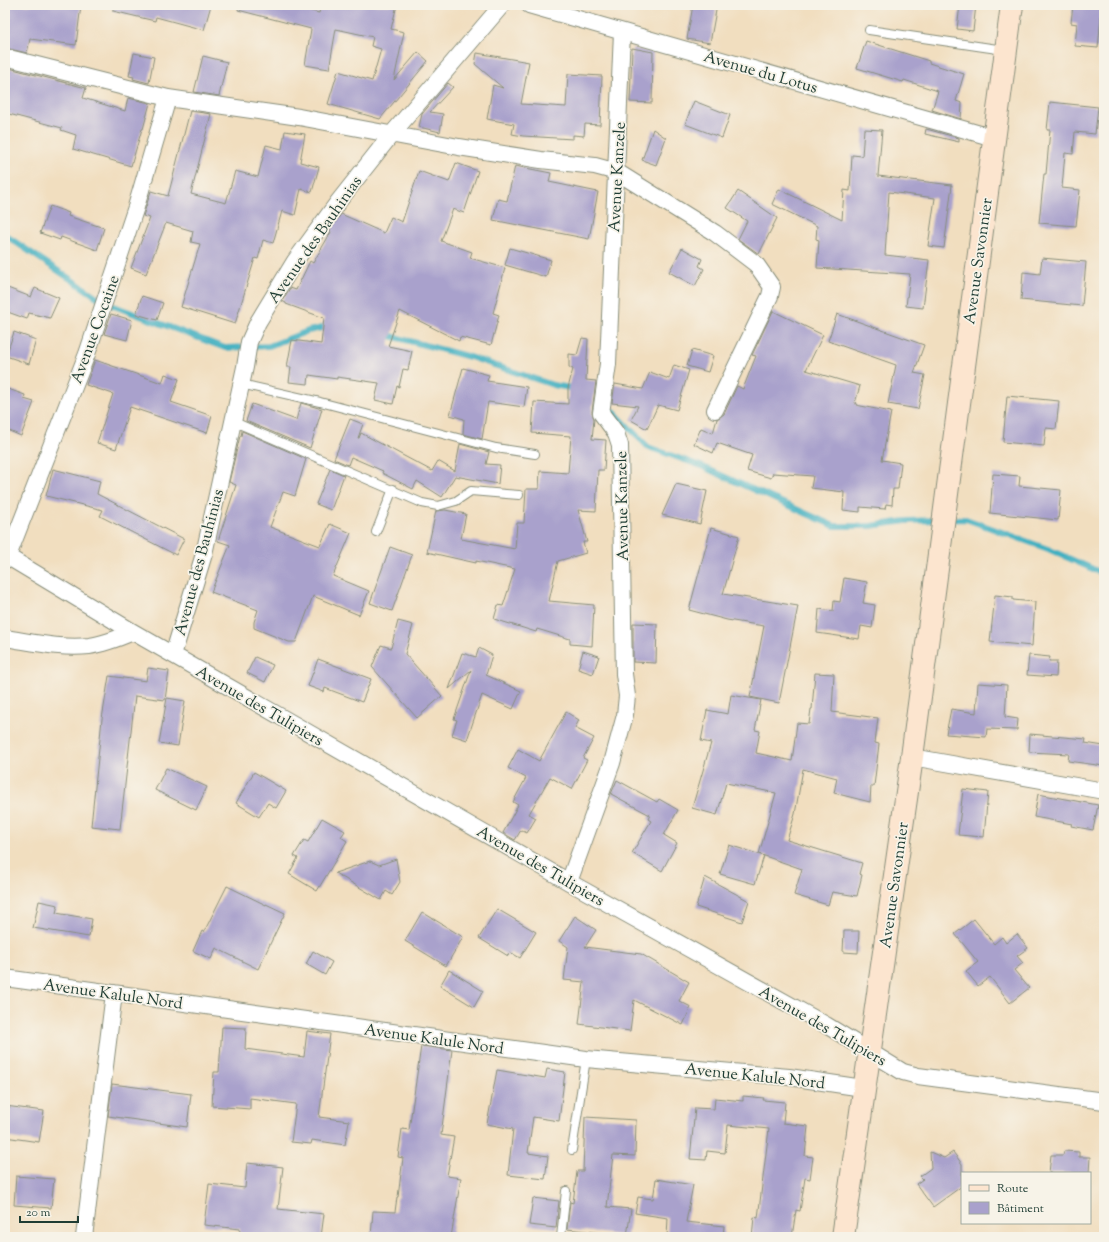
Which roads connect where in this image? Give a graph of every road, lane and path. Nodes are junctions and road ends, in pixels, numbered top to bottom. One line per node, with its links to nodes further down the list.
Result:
1 (502, 5): 9 (street, Avenue des Bauhinias)
2 (529, 5): 5 (street, Avenue du Lotus)
3 (1012, 5): 6 (street, Avenue Savonnier)
4 (869, 30): 6 (lane)
5 (622, 32): 10 (street, Avenue du Lotus); 11 (street, Avenue Kanzele)
6 (1006, 50): 10 (street, Avenue Savonnier)
7 (5, 56): 8 (street)
8 (168, 98): 9 (street); 19 (street, Avenue Cocaine)
9 (391, 135): 11 (street); 12 (street, Avenue des Bauhinias)
10 (994, 138): 23 (street, Avenue Savonnier)
11 (617, 172): 13 (street); 25 (street, Avenue Kanzele)
12 (241, 384): 14 (street, Avenue des Bauhinias); 15 (lane)
13 (715, 410)
14 (232, 422): 16 (lane); 22 (street, Avenue des Bauhinias)
15 (535, 454)
16 (393, 489): 17 (lane); 18 (lane)
17 (519, 495)
18 (376, 532)
19 (6, 555): 20 (street, Avenue des Tulipiers)
20 (133, 632): 21 (street); 22 (street, Avenue des Tulipiers)
21 (5, 638)
22 (173, 655): 25 (street, Avenue des Tulipiers)
23 (912, 757): 24 (street); 28 (street, Avenue Savonnier)
24 (1104, 791)
25 (569, 882): 28 (street, Avenue des Tulipiers)
26 (5, 978): 27 (street, Avenue Kalule Nord)
27 (114, 993): 29 (street, Avenue Kalule Nord); 34 (street)
28 (869, 1052): 30 (street, Avenue Savonnier); 31 (street, Avenue des Tulipiers)
29 (586, 1059): 30 (street, Avenue Kalule Nord); 32 (lane)
30 (863, 1088): 36 (street, Avenue Savonnier)
31 (1104, 1101)
32 (572, 1150)
33 (566, 1191): 35 (lane)
34 (84, 1237)
35 (561, 1237)
36 (843, 1237)

